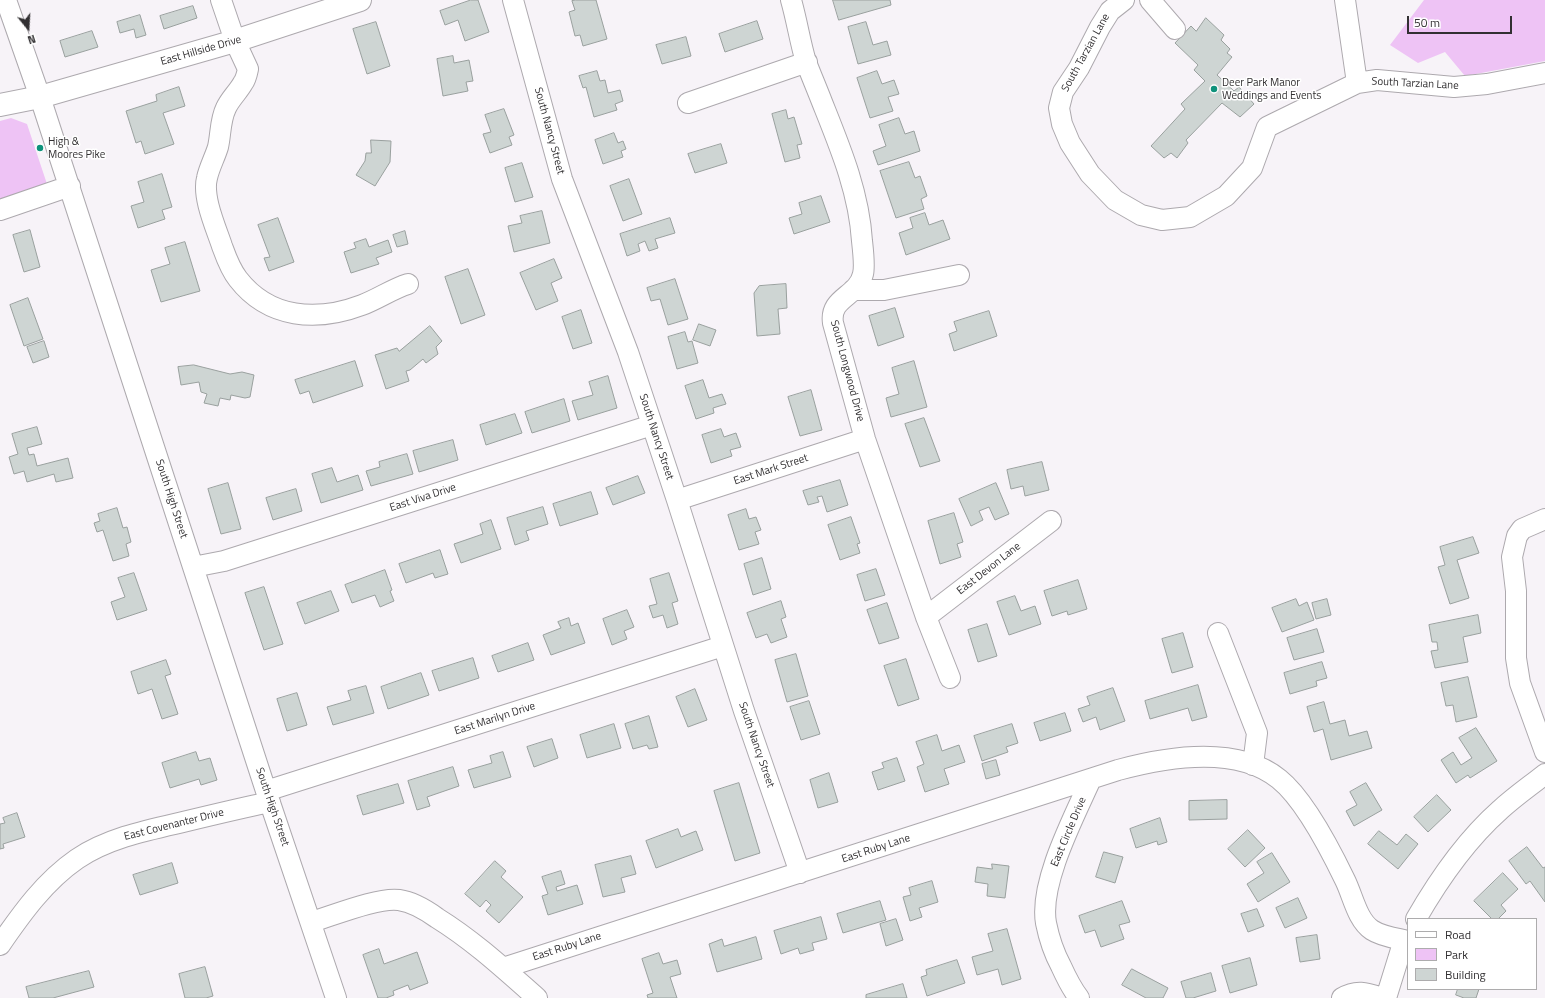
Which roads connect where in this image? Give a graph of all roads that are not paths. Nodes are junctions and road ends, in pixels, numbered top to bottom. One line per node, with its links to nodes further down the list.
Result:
1 (6, 0): 14 (street, South High Street)
2 (221, 0): 10 (street)
3 (360, 0): 10 (main road, East Hillside Drive)
4 (514, 0): 22 (street, South Nancy Street)
5 (791, 0): 11 (street, South Longwood Drive)
6 (1124, 0): 13 (street, South Tarzian Lane)
7 (1150, 0): 9 (street)
8 (1345, 0): 13 (street, South Tarzian Lane)
9 (1175, 29)
10 (235, 41): 14 (main road, East Hillside Drive); 20 (street)
11 (807, 62): 15 (street); 21 (street, South Longwood Drive)
12 (1545, 73): 13 (street, South Tarzian Lane)
13 (1357, 83)
14 (40, 97): 16 (main road, East Hillside Drive); 17 (street, South High Street)
15 (688, 104)
16 (0, 105)
17 (70, 186): 18 (street); 27 (street, South High Street)
18 (0, 210)
19 (959, 274): 21 (street)
20 (408, 284)
21 (853, 290): 23 (street, South Longwood Drive)
22 (652, 425): 24 (street, South Nancy Street); 27 (street, East Viva Drive)
23 (865, 439): 24 (street, East Mark Street); 28 (street, South Longwood Drive)
24 (677, 500): 30 (street, South Nancy Street)
25 (1545, 519): 32 (street)
26 (1051, 521): 28 (street, East Devon Lane)
27 (194, 567): 36 (street, South High Street)
28 (926, 617): 31 (street, South Longwood Drive)
29 (1218, 633): 33 (street)
30 (723, 646): 36 (street, East Marilyn Drive); 37 (street, South Nancy Street)
31 (950, 678)
32 (1545, 752)
33 (1253, 765): 34 (street, East Ruby Lane); 40 (street, East Ruby Lane)
34 (1091, 779): 37 (street, East Ruby Lane); 43 (street, East Circle Drive)
35 (1542, 783): 38 (street)
36 (268, 797): 39 (street, South High Street); 41 (street, East Covenanter Drive)
37 (800, 873): 42 (street, East Ruby Lane)
38 (1417, 918)
39 (311, 922): 42 (street); 44 (street, South High Street)
40 (1406, 937): 48 (street)
41 (0, 945)
42 (503, 968): 45 (street)
43 (1074, 997)
44 (336, 998)
45 (537, 998)
46 (1342, 998): 47 (street)
47 (1382, 998)
48 (1386, 998)

